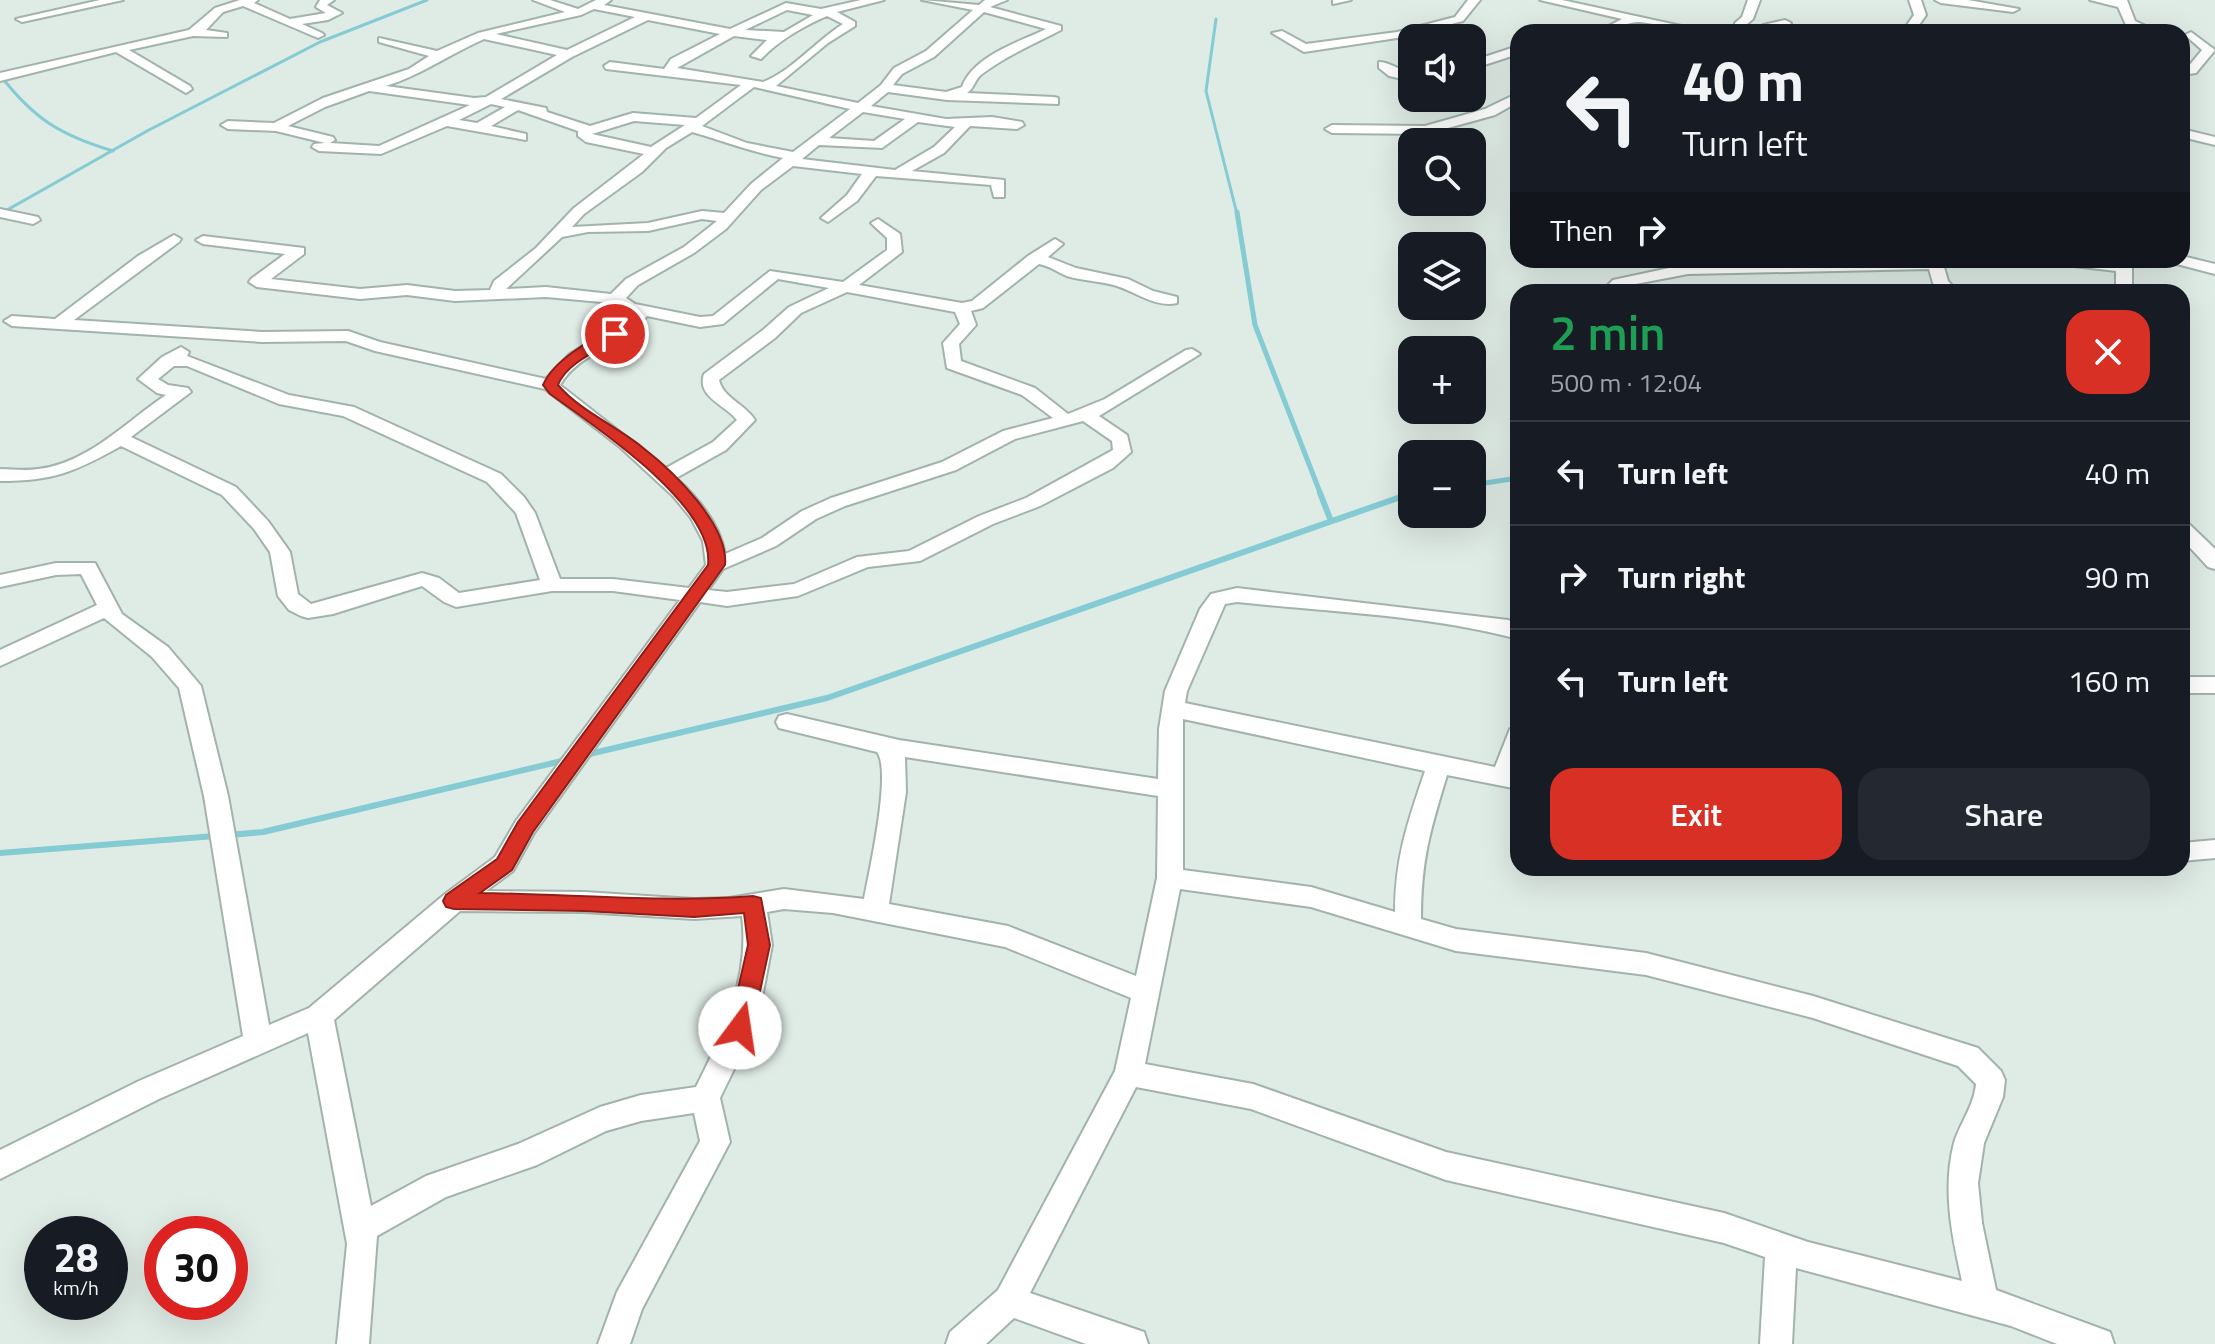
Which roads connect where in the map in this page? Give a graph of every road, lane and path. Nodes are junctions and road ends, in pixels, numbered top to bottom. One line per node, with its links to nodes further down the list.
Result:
1 (117, 0): 25 (street)
2 (328, 0): 26 (street)
3 (539, 0): 20 (street)
4 (606, 0): 18 (street)
5 (878, 0): 21 (street)
6 (928, 0): 19 (street)
7 (1001, 0): 19 (street)
8 (1474, 0): 37 (street)
9 (1546, 0): 22 (street)
10 (1628, 0): 22 (street)
11 (1754, 0): 30 (street)
12 (1915, 0): 32 (street)
13 (1941, 0): 17 (street)
14 (2096, 0): 16 (street)
15 (248, 1): 26 (street); 36 (street)
16 (2121, 2): 34 (street)
17 (2016, 5): 33 (street)
18 (593, 6): 20 (street); 23 (street)
19 (980, 8): 61 (street); 63 (street)
20 (578, 12): 40 (street)
21 (827, 12): 35 (street); 42 (street); 51 (street)
22 (1620, 13): 24 (street)
23 (649, 15): 35 (street); 48 (street)
24 (1634, 18): 28 (street); 29 (street)
25 (22, 19)
26 (289, 22): 39 (street)
27 (1785, 23): 31 (street)
28 (1621, 24)
29 (1650, 24)
30 (1741, 24)
31 (1780, 24)
32 (1914, 24)
33 (2014, 24)
34 (2133, 24)
35 (729, 32): 42 (street); 56 (street)
36 (193, 33): 38 (street); 46 (street)
37 (1278, 33)
38 (223, 35)
39 (318, 35)
40 (482, 35): 48 (street); 50 (street)
41 (2190, 36): 45 (street)
42 (776, 37): 51 (street)
43 (2190, 37): 49 (street)
44 (383, 40): 50 (street)
45 (2215, 40)
46 (117, 48): 58 (street); 62 (street)
47 (1510, 53): 52 (street)
48 (568, 54): 64 (street)
49 (2210, 54): 55 (street)
50 (438, 55): 60 (street)
51 (809, 56): 59 (street)
52 (1486, 60)
53 (1383, 65): 57 (street)
54 (610, 66): 56 (street)
55 (2190, 70)
56 (679, 74): 59 (street)
57 (1398, 74)
58 (0, 77)
59 (758, 85): 68 (street); 71 (street)
60 (365, 87): 64 (street); 75 (street)
61 (885, 88): 63 (street); 68 (street)
62 (186, 89)
63 (947, 96): 65 (street)
64 (489, 100): 67 (street); 70 (street)
65 (1054, 101)
66 (1510, 101): 77 (street)
67 (516, 106): 76 (street); 78 (street)
68 (860, 108): 69 (street); 81 (street)
69 (918, 116): 72 (street); 81 (street)
70 (445, 122): 75 (street); 76 (street)
71 (695, 124): 78 (street); 83 (street); 84 (street)
72 (965, 124): 74 (street); 86 (street)
73 (228, 125): 75 (street)
74 (1017, 125)
75 (276, 127)
76 (479, 127): 80 (street)
77 (1332, 129)
78 (590, 130): 83 (street)
79 (2190, 135): 82 (street)
80 (521, 137)
81 (815, 141): 84 (street)
82 (2215, 141)
83 (654, 152): 93 (street)
84 (791, 158): 85 (street); 89 (street)
85 (867, 170): 86 (street); 90 (street)
86 (897, 174): 87 (street)
87 (999, 194)
88 (0, 213): 91 (street)
89 (727, 218): 93 (street); 105 (street)
90 (828, 218)
91 (33, 220)
92 (878, 223): 103 (street)
93 (557, 234): 104 (street)
94 (174, 239): 110 (street)
95 (203, 240): 104 (street)
96 (1055, 244): 97 (street)
97 (1033, 259): 106 (street); 107 (street)
98 (2190, 263): 101 (street)
99 (1855, 268): 100 (street)
100 (1688, 269): 102 (street)
101 (2215, 269)
102 (1618, 284)
103 (847, 286): 107 (street); 108 (street); 119 (street)
104 (497, 292): 105 (street)
105 (617, 299): 108 (street)
106 (1171, 300)
107 (962, 308): 116 (street)
108 (636, 309): 114 (street)
109 (12, 321): 110 (street)
110 (60, 323): 111 (street)
111 (208, 333): 113 (street); 114 (street)
112 (1192, 354): 115 (street)
113 (168, 361): 117 (street); 124 (street)
114 (551, 385): 119 (street)
115 (1086, 415): 116 (street); 125 (street)
116 (1064, 420): 122 (street)
117 (120, 439): 118 (street); 124 (street)
118 (0, 475)
119 (664, 477): 122 (street)
120 (2190, 535): 121 (street)
121 (2215, 563)
122 (716, 565): 125 (street)
123 (0, 581): 126 (street)
124 (552, 585): 125 (street)
125 (697, 593): 138 (street)
126 (108, 608): 128 (street); 144 (street)
127 (1510, 629): 129 (street)
128 (0, 659)
129 (1173, 709): 132 (street); 134 (street)
130 (787, 722): 131 (street)
131 (883, 744): 134 (street); 140 (street)
132 (1439, 764): 133 (street); 141 (street)
133 (1510, 779)
134 (1170, 789): 137 (street)
135 (2215, 849): 136 (street)
136 (2190, 851)
137 (1170, 878): 141 (street); 142 (street)
138 (454, 901): 139 (street); 143 (street)
139 (753, 904): 140 (street); 146 (street)
140 (875, 911): 142 (street)
141 (1408, 926): 151 (street)
142 (1148, 993): 145 (street)
143 (319, 1016): 144 (street); 148 (street)
144 (258, 1042): 147 (street)
145 (1129, 1073): 149 (street); 150 (street)
146 (705, 1098): 148 (street); 153 (street)
147 (0, 1165)
148 (360, 1229): 152 (street)
149 (1781, 1248): 151 (street); 156 (street)
150 (1009, 1301): 154 (street); 155 (street)
151 (1982, 1302): 157 (street)
152 (353, 1344)
153 (614, 1344)
154 (962, 1344)
155 (1132, 1344)
156 (1776, 1344)
157 (2098, 1344)

